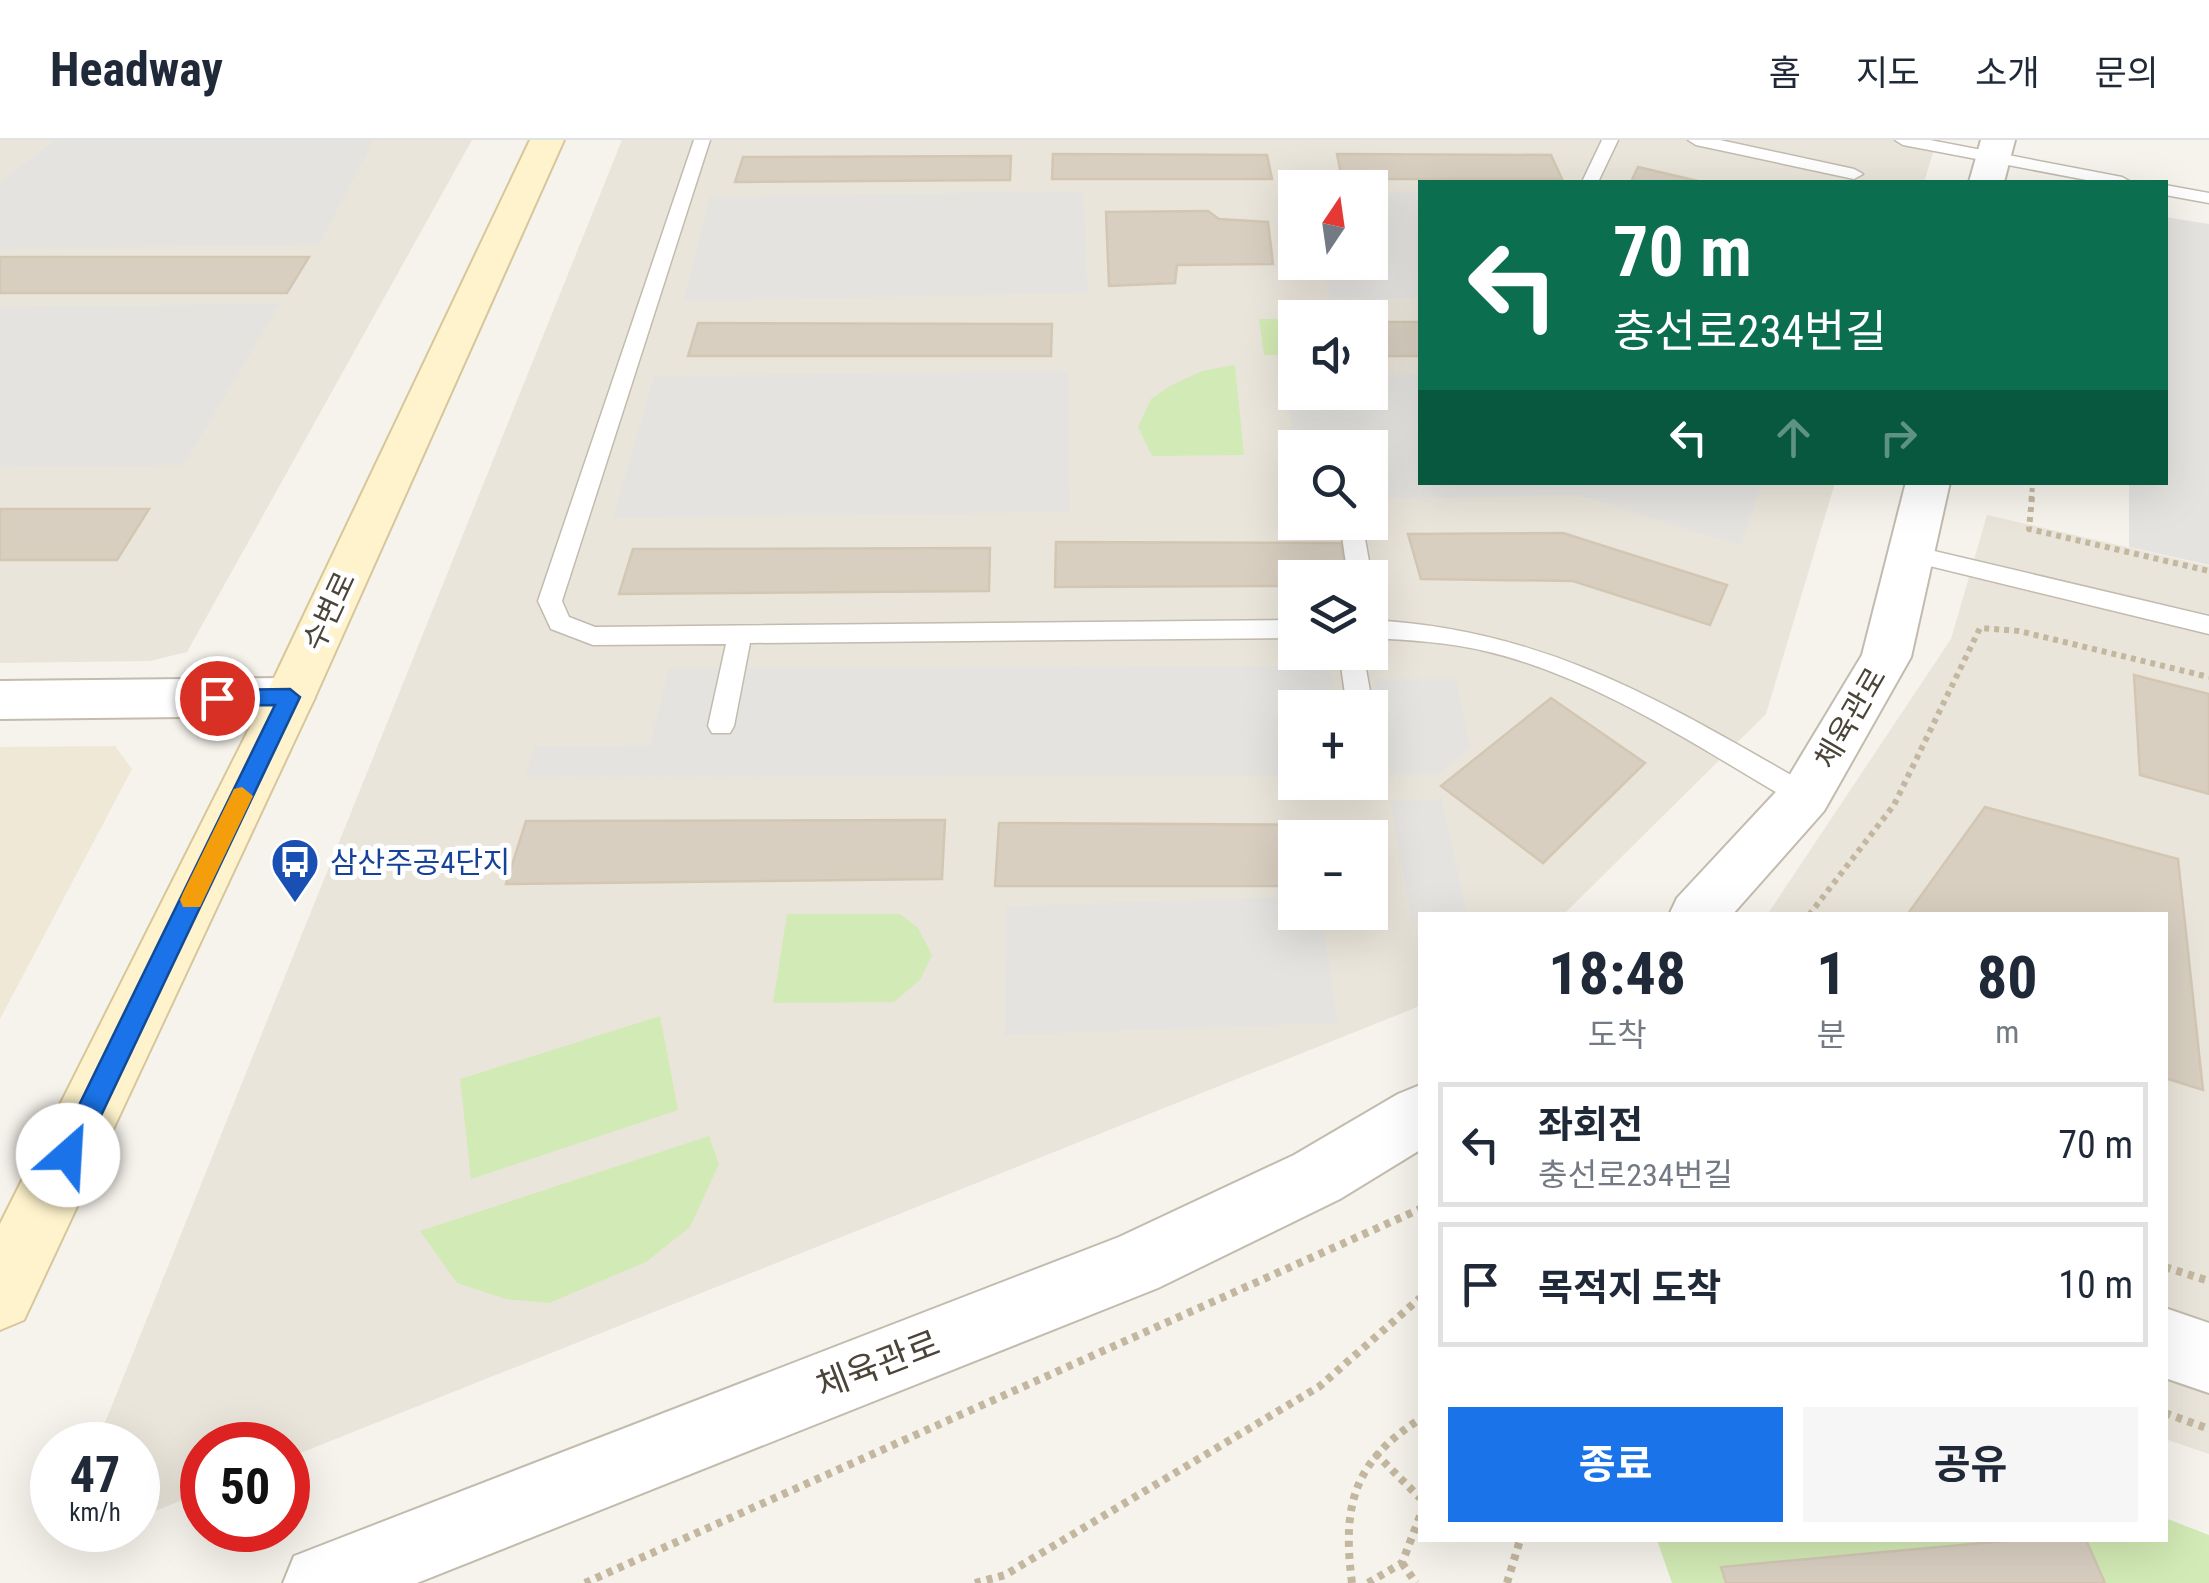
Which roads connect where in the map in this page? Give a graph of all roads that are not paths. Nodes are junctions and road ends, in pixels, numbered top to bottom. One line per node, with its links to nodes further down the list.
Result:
1 (548, 140): 18 (main road, 수변로)
2 (702, 140): 17 (lane)
3 (1610, 140): 8 (lane)
4 (1696, 140): 7 (lane)
5 (1903, 140): 6 (lane)
6 (1992, 161): 9 (lane)
7 (1854, 174)
8 (1591, 180)
9 (2110, 180)
10 (2168, 191): 11 (lane)
11 (2209, 198)
12 (1927, 485): 13 (street, 체육관로)
13 (1913, 554): 14 (lane); 21 (street, 체육관로)
14 (2209, 625)
15 (1388, 629): 21 (lane)
16 (1278, 630): 17 (lane)
17 (740, 634): 20 (lane)
18 (290, 697): 19 (street); 24 (main road, 수변로)
19 (0, 700)
20 (721, 726)
21 (1805, 796): 22 (street, 체육관로)
22 (1700, 912)
23 (1407, 1130): 27 (street, 체육관로)
24 (0, 1296)
25 (2168, 1344): 26 (street)
26 (2209, 1358)
27 (321, 1583)

